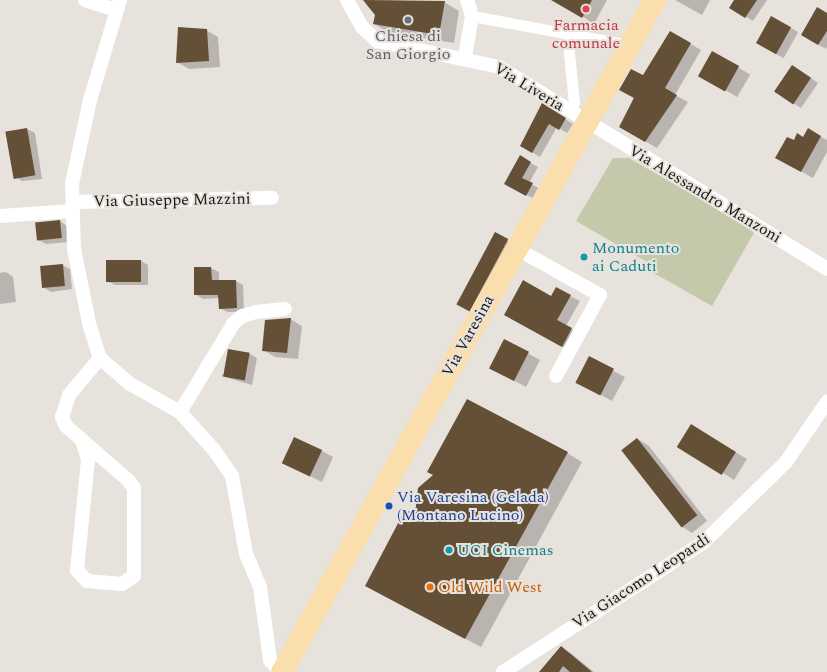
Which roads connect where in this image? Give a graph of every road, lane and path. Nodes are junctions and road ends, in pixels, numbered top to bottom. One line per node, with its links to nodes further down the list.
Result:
1 (85, 0): 5 (street, Via Giuseppe Mazzini)
2 (348, 0): 9 (street, Via Liveria)
3 (467, 0): 6 (street)
4 (655, 0): 8 (main road, Via Varesina)
5 (118, 5): 13 (street, Via Giuseppe Mazzini)
6 (472, 16): 7 (street); 9 (street)
7 (567, 33): 8 (street); 10 (street)
8 (630, 46): 11 (main road, Via Varesina)
9 (465, 57): 11 (street, Via Liveria)
10 (574, 103)
11 (587, 123): 15 (main road, Via Varesina); 16 (street, Via Alessandro Manzoni)
12 (272, 198): 13 (street, Via Giuseppe Mazzini)
13 (73, 206): 14 (street, Via Giuseppe Mazzini); 18 (street, Via Giuseppe Mazzini)
14 (0, 216)
15 (516, 249): 19 (street); 23 (main road, Via Varesina)
16 (826, 266)
17 (285, 309): 21 (street)
18 (100, 358): 21 (street); 22 (street)
19 (556, 376)
20 (827, 402): 24 (street, Via Giacomo Leopardi)
21 (180, 412): 23 (street)
22 (82, 440): 22 (street)
23 (281, 672)
24 (503, 672)

